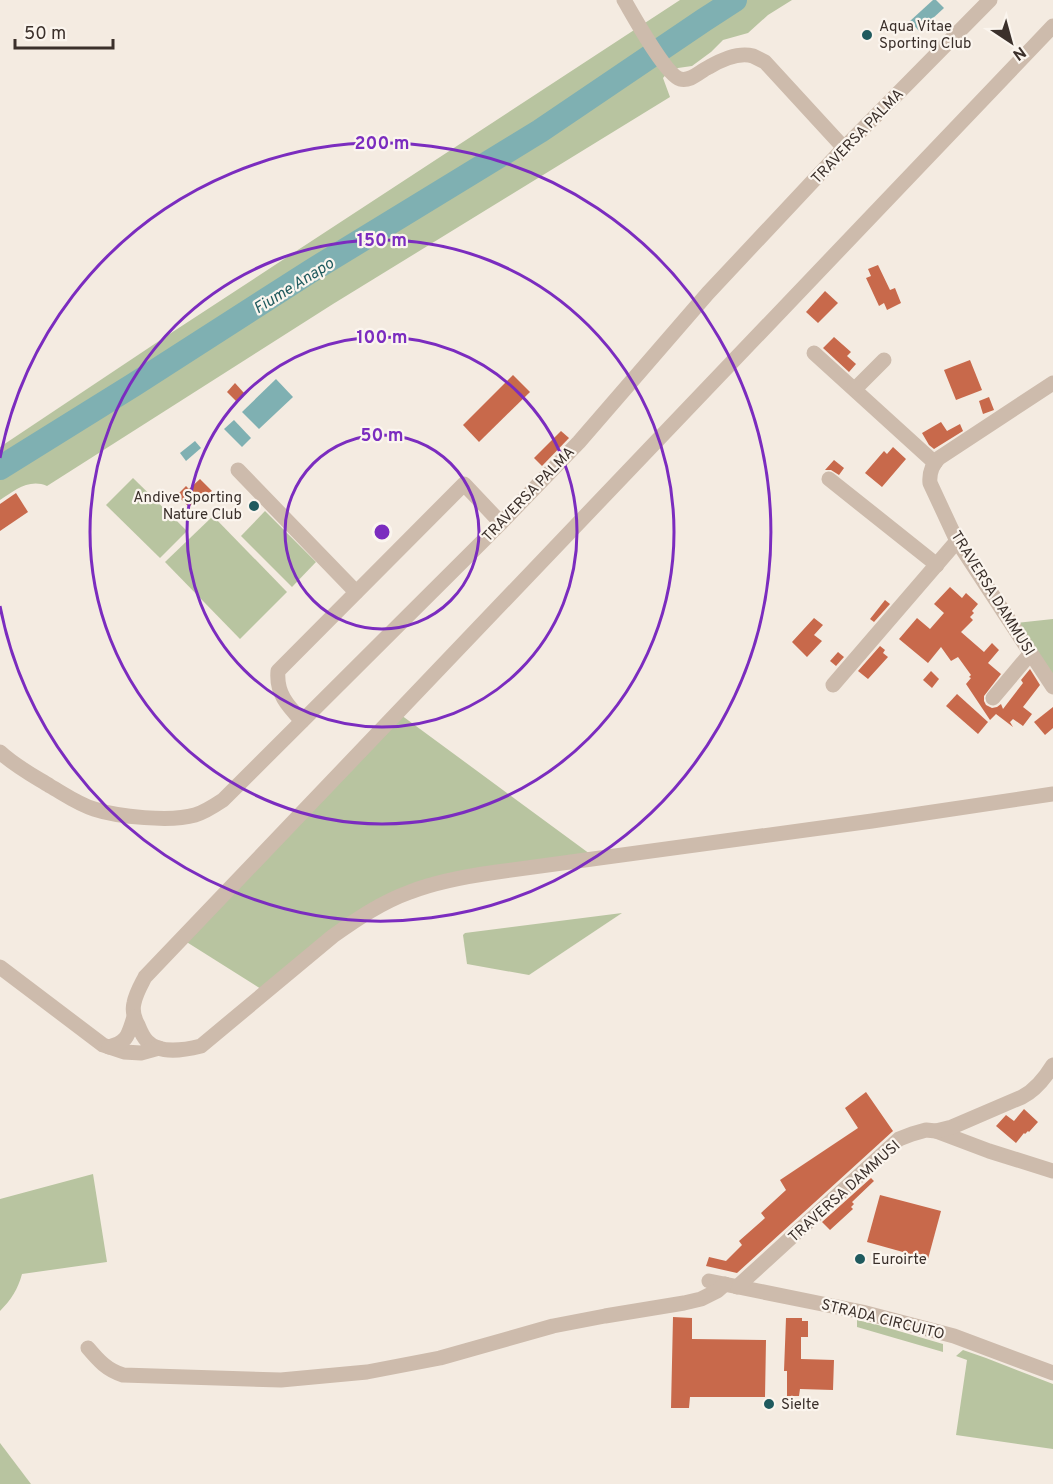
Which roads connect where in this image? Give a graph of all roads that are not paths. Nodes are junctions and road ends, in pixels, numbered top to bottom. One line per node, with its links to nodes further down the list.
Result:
1 (624, 0): 4 (street)
2 (984, 3): 4 (street, TRAVERSA PALMA)
3 (1053, 26): 24 (street)
4 (844, 148): 12 (street, TRAVERSA PALMA)
5 (814, 353): 8 (street)
6 (884, 360): 8 (street)
7 (1053, 383): 9 (street)
8 (855, 389): 9 (street)
9 (935, 463): 13 (street, TRAVERSA DAMMUSI)
10 (238, 470): 15 (street)
11 (829, 479): 14 (street)
12 (501, 523): 15 (street); 20 (street, TRAVERSA PALMA)
13 (957, 541): 14 (street); 16 (street, TRAVERSA DAMMUSI)
14 (937, 565): 17 (street)
15 (356, 592): 20 (street)
16 (1030, 654): 18 (street, TRAVERSA DAMMUSI); 19 (street)
17 (833, 685)
18 (1053, 687)
19 (993, 698)
20 (302, 720): 21 (street, TRAVERSA PALMA)
21 (0, 752)
22 (1053, 794): 26 (street)
23 (0, 967): 25 (street)
24 (134, 1017): 25 (street); 26 (street)
25 (109, 1047): 26 (street)
26 (159, 1048)
27 (1053, 1065): 28 (street, TRAVERSA DAMMUSI)
28 (936, 1131): 29 (street); 31 (street, TRAVERSA DAMMUSI)
29 (1053, 1171)
30 (709, 1281): 31 (street, STRADA CIRCUITO)
31 (731, 1286): 32 (street, TRAVERSA DAMMUSI); 33 (street, STRADA CIRCUITO)
32 (88, 1348)
33 (1053, 1373)

